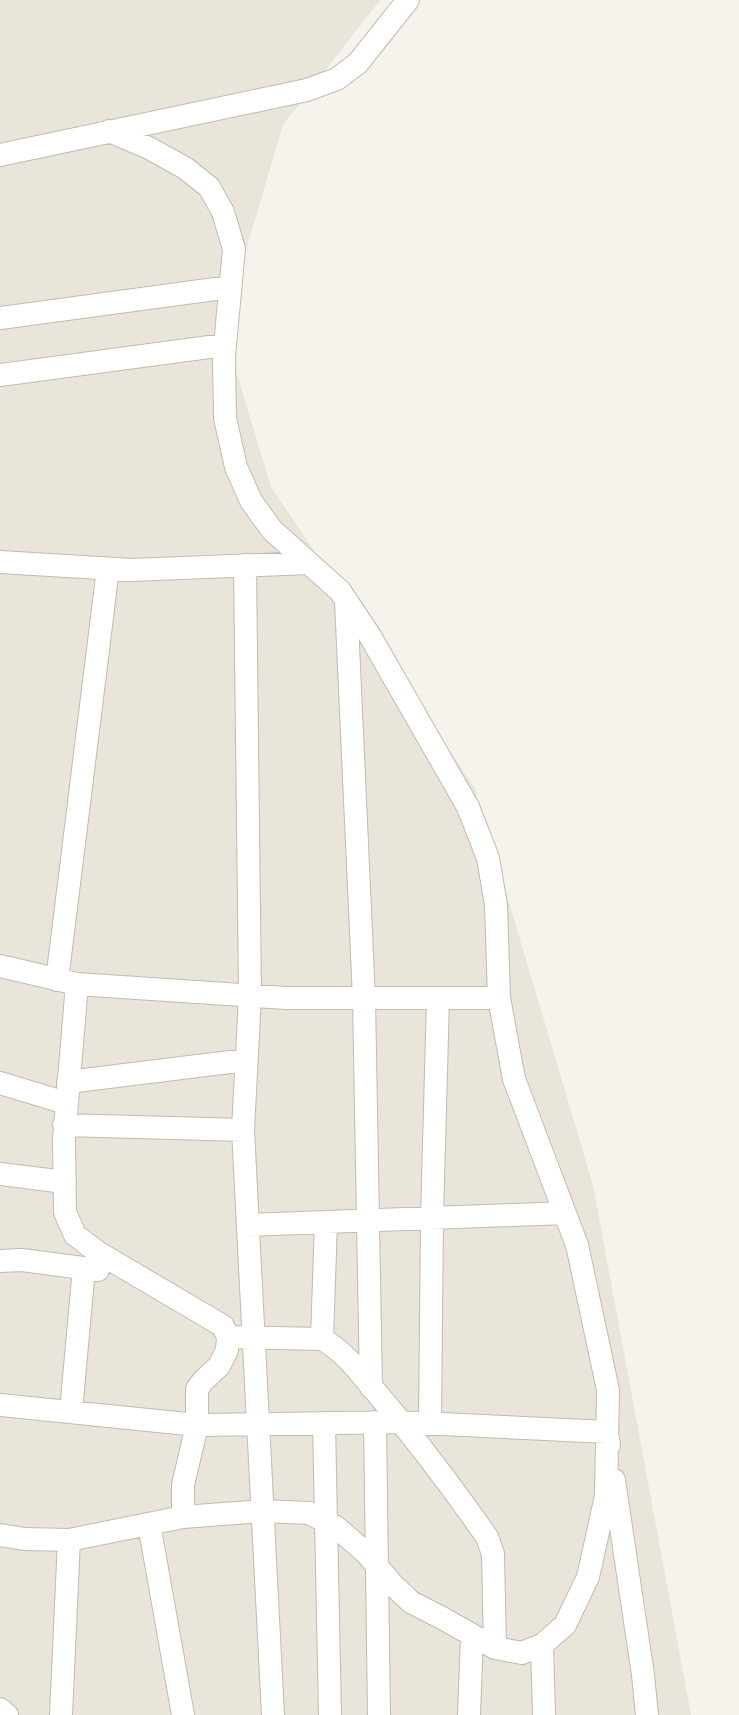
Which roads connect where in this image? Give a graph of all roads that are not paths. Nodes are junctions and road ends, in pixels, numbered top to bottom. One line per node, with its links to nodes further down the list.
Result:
1 (408, 0): 2 (street)
2 (109, 131): 3 (street); 4 (street)
3 (0, 155)
4 (230, 287): 5 (street); 6 (street)
5 (0, 318)
6 (224, 345): 7 (street); 9 (street)
7 (0, 375)
8 (0, 562): 11 (street)
9 (309, 562): 10 (street); 12 (street)
10 (245, 565): 11 (street); 15 (street)
11 (108, 569): 14 (street)
12 (346, 600): 16 (street); 18 (street)
13 (0, 966): 14 (street)
14 (67, 982): 15 (street); 20 (street)
15 (250, 996): 16 (street); 19 (street)
16 (364, 998): 17 (street); 29 (street)
17 (438, 998): 18 (street); 28 (street)
18 (499, 998): 27 (street)
19 (246, 1060): 20 (street); 24 (street)
20 (68, 1082): 22 (street)
21 (0, 1083): 22 (street)
22 (66, 1103): 23 (street)
23 (64, 1125): 24 (street); 26 (street)
24 (243, 1130): 31 (street)
25 (0, 1174): 26 (street)
26 (65, 1182): 34 (street)
27 (565, 1213): 28 (street); 47 (street)
28 (432, 1218): 29 (street); 44 (street)
29 (368, 1220): 30 (street); 38 (street)
30 (326, 1222): 31 (street); 37 (street)
31 (248, 1225): 36 (street)
32 (0, 1261): 33 (street)
33 (84, 1268): 34 (street); 40 (street)
34 (138, 1275): 35 (street)
35 (228, 1337): 36 (street); 46 (street)
36 (254, 1338): 37 (street); 45 (street)
37 (322, 1340): 38 (street)
38 (371, 1387): 42 (street)
39 (0, 1405): 40 (street)
40 (71, 1411): 46 (street)
41 (375, 1422): 42 (street); 43 (street); 54 (street)
42 (400, 1422): 44 (street); 57 (street)
43 (324, 1423): 45 (street); 50 (street)
44 (430, 1423): 47 (street)
45 (258, 1424): 46 (street); 48 (street)
46 (197, 1425): 49 (street)
47 (608, 1432): 56 (street); 67 (street)
48 (262, 1511): 49 (street); 50 (street); 62 (street)
49 (183, 1517): 51 (street)
50 (326, 1522): 54 (street); 63 (street)
51 (149, 1524): 53 (street); 61 (street)
52 (0, 1535): 53 (street)
53 (69, 1540): 60 (street)
54 (377, 1566): 55 (street); 64 (street)
55 (472, 1635): 57 (street); 65 (street)
56 (542, 1645): 57 (street); 66 (street)
57 (495, 1648)
58 (0, 1709): 59 (street)
59 (7, 1715)
60 (61, 1715)
61 (183, 1715)
62 (273, 1715)
63 (330, 1715)
64 (379, 1715)
65 (469, 1715)
66 (544, 1715)
67 (647, 1715)

